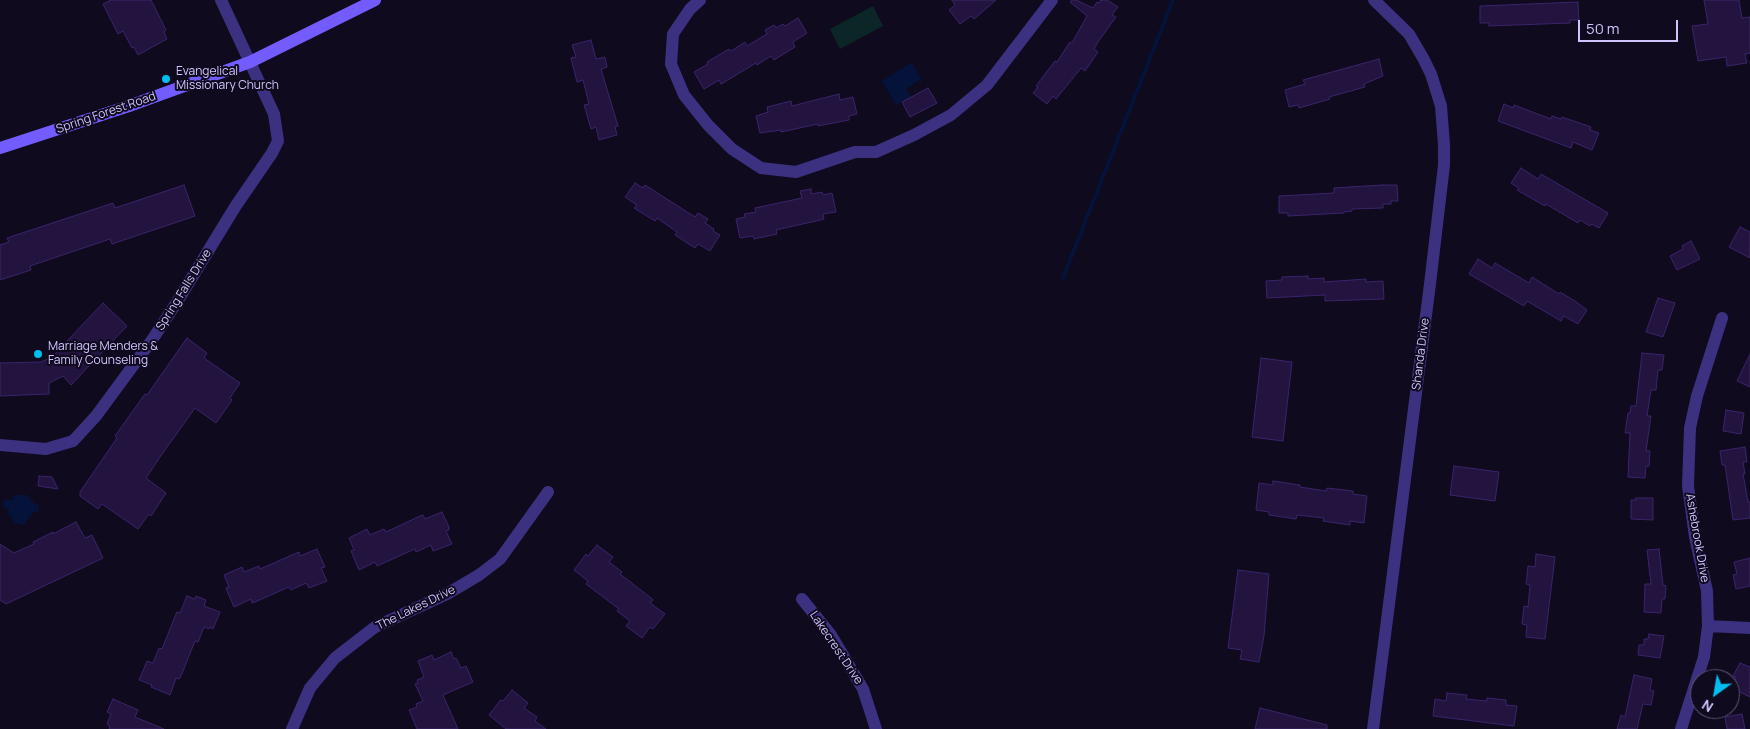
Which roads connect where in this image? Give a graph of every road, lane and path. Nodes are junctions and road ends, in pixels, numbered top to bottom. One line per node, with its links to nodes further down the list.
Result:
1 (221, 0): 6 (street, Spring Falls Drive)
2 (375, 0): 6 (main road, Spring Forest Road)
3 (700, 0): 4 (street)
4 (1052, 0)
5 (1374, 0): 16 (street, Shanda Drive)
6 (250, 62): 7 (main road, Spring Forest Road); 9 (street, Spring Falls Drive)
7 (0, 148)
8 (1722, 318): 12 (street, Ashebrook Drive)
9 (0, 446)
10 (548, 492): 14 (street, The Lakes Drive)
11 (802, 598): 15 (street, Lakecrest Drive)
12 (1708, 626): 13 (street); 17 (street, Ashebrook Drive)
13 (1750, 628)
14 (292, 729)
15 (876, 729)
16 (1373, 729)
17 (1681, 729)

